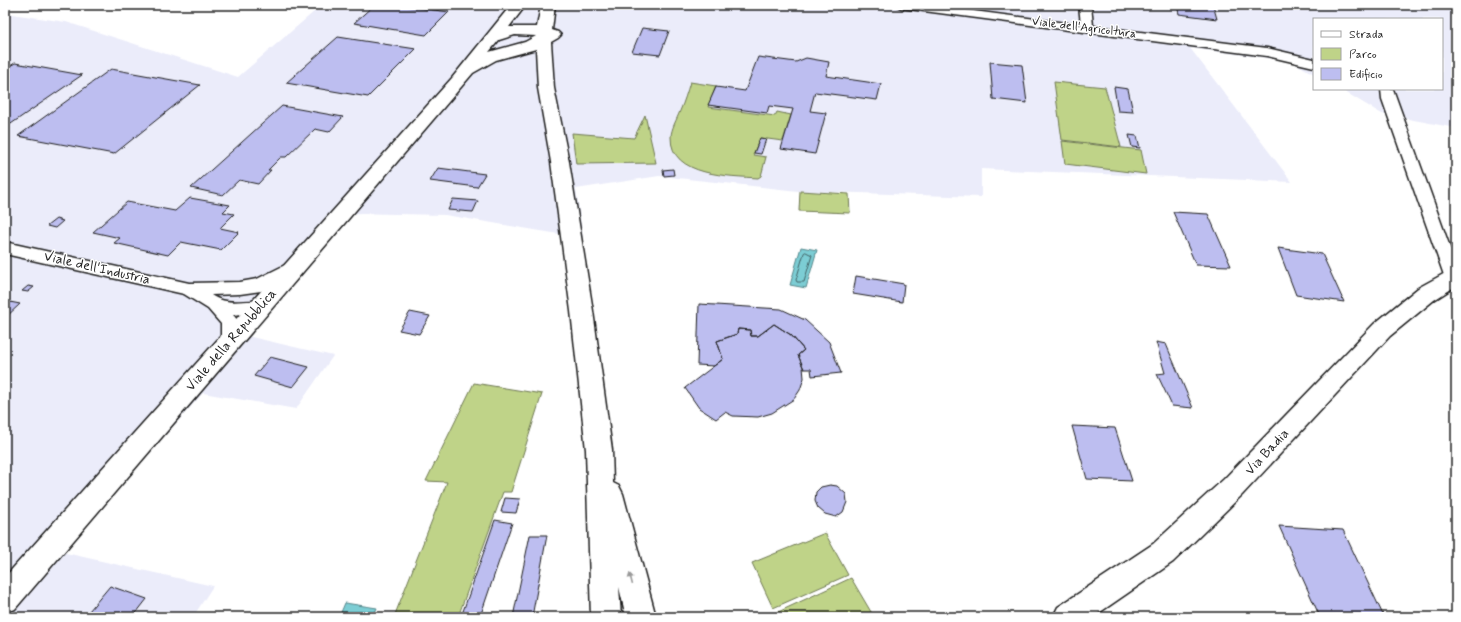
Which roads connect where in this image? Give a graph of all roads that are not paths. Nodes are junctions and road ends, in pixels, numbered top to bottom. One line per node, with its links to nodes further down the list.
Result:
1 (519, 5): 9 (main road, Viale della Repubblica)
2 (548, 5): 8 (main road)
3 (559, 5): 8 (main road)
4 (902, 5): 6 (street, Viale dell'Agricoltura)
5 (1085, 5): 7 (street)
6 (922, 6): 7 (street, Viale dell'Agricoltura)
7 (1087, 28): 12 (street, Viale dell'Agricoltura)
8 (546, 36): 9 (main road); 11 (main road, Viale della Repubblica); 14 (main road); 17 (main road)
9 (492, 37): 15 (main road, Viale della Repubblica)
10 (1313, 51): 12 (street, Viale dell'Agricoltura)
11 (505, 52): 14 (main road, Viale della Repubblica); 15 (main road, Viale della Repubblica)
12 (1267, 52): 13 (street, Viale dell'Agricoltura)
13 (1313, 63)
14 (544, 64): 17 (main road)
15 (458, 81): 19 (main road, Viale della Repubblica)
16 (1385, 92): 20 (street)
17 (560, 162): 26 (main road)
18 (5, 248): 22 (street, Viale dell'Industria)
19 (297, 265): 21 (street, Viale dell'Industria); 24 (main road, Viale della Repubblica)
20 (1455, 277): 30 (main road, Via Badia)
21 (240, 288): 22 (street, Viale dell'Industria); 24 (street)
22 (189, 289): 23 (street, Viale dell'Industria)
23 (214, 305): 24 (street, Viale dell'Industria); 25 (street, Viale dell'Industria)
24 (260, 307): 25 (main road, Viale della Repubblica)
25 (230, 342): 27 (main road, Viale della Repubblica)
26 (599, 450): 28 (main road); 29 (main road, one-way to 26)
27 (5, 600)
28 (606, 617)
29 (641, 617)
30 (1068, 617)

